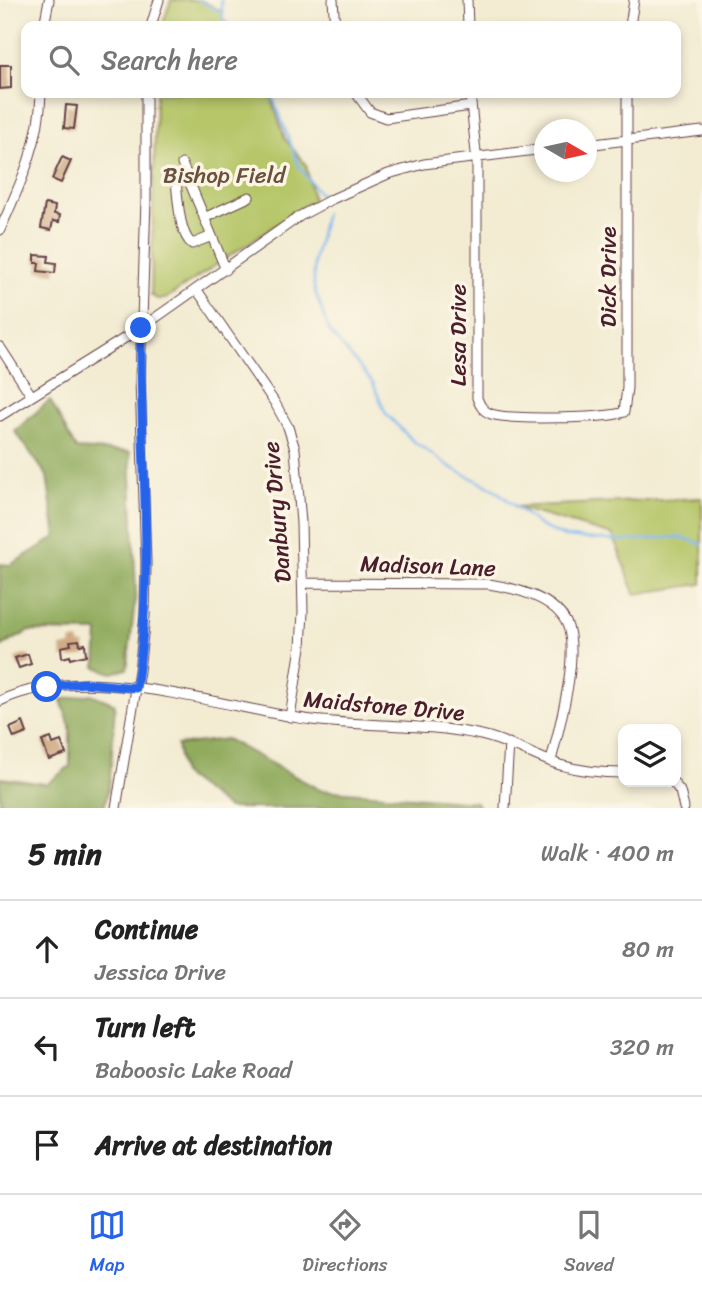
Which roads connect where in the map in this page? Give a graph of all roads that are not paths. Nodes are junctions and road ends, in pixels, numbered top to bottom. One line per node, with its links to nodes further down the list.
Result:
1 (49, 0): 6 (street)
2 (159, 0): 7 (street)
3 (333, 0): 8 (street)
4 (467, 0): 9 (street)
5 (634, 0): 10 (street)
6 (45, 21)
7 (152, 21)
8 (335, 21)
9 (468, 21)
10 (631, 21)
11 (40, 98): 26 (street)
12 (146, 98): 30 (street)
13 (360, 98): 16 (street)
14 (470, 98): 16 (street)
15 (627, 98): 18 (street, Dick Drive)
16 (471, 106): 21 (street)
17 (702, 131): 18 (street)
18 (626, 141): 19 (street); 33 (street, Dick Drive)
19 (597, 144)
20 (534, 150): 21 (street)
21 (477, 157): 28 (street); 33 (street, Lesa Drive)
22 (182, 164): 23 (street)
23 (186, 174): 25 (street); 27 (street)
24 (249, 197): 25 (street)
25 (204, 218): 27 (street)
26 (0, 230)
27 (212, 236): 28 (street)
28 (226, 270): 29 (street)
29 (197, 290): 30 (street); 35 (street, Danbury Drive)
30 (141, 328): 32 (street); 36 (street)
31 (0, 347): 32 (street)
32 (32, 395): 34 (street)
33 (624, 412)
34 (0, 416)
35 (303, 583): 38 (street, Danbury Drive); 40 (street, Madison Lane)
36 (136, 688): 37 (street, Maidstone Drive); 38 (street, Maidstone Drive); 43 (street)
37 (0, 701)
38 (290, 717): 39 (street, Maidstone Drive)
39 (509, 743): 40 (street, Maidstone Drive); 44 (street)
40 (551, 761): 41 (street, Maidstone Drive)
41 (618, 773)
42 (677, 787): 45 (street)
43 (116, 808)
44 (505, 808)
45 (684, 808)

